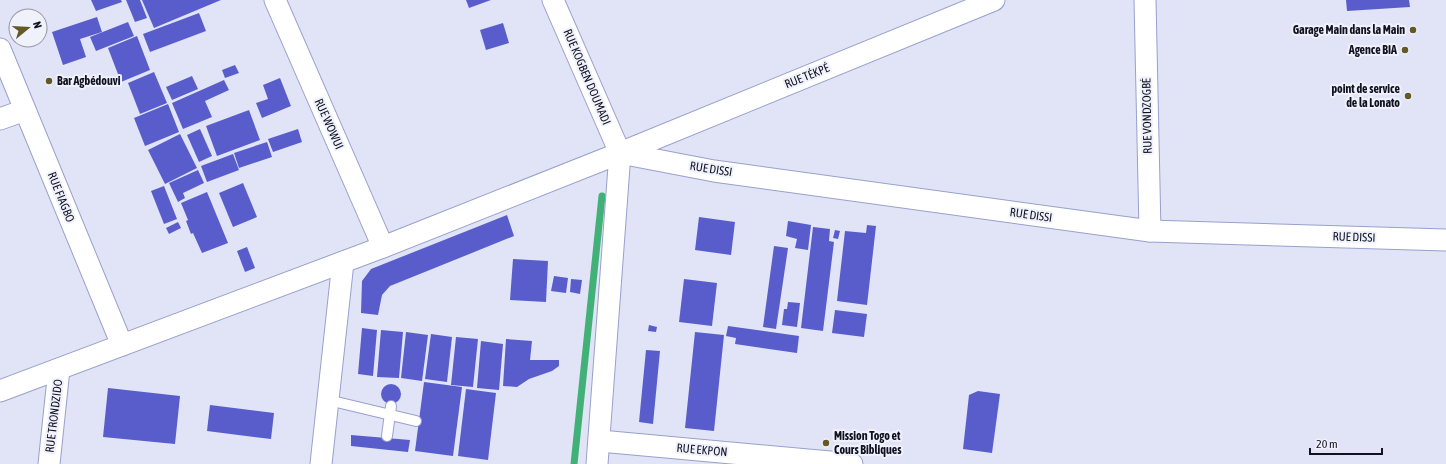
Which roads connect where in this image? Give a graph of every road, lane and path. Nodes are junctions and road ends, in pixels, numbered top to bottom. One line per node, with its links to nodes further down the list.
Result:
1 (275, 0): 11 (street, RUE WOWUI)
2 (553, 0): 8 (street, RUE KOGBEN DOUMADI)
3 (1145, 0): 9 (street, RUE VONDZOGBÉ)
4 (987, 1): 8 (street, RUE TÉKPÉ)
5 (0, 50): 6 (street, RUE FIAGBO)
6 (25, 110): 7 (street); 13 (street, RUE FIAGBO)
7 (0, 120)
8 (620, 153): 9 (street, RUE DISSI); 11 (street, RUE TÉKPÉ); 20 (street)
9 (1150, 231): 10 (street, RUE DISSI)
10 (1446, 240)
11 (383, 247): 12 (street, RUE TÉKPÉ)
12 (343, 262): 13 (street, RUE TÉKPÉ); 16 (street)
13 (122, 345): 14 (street, RUE TÉKPÉ)
14 (59, 369): 15 (street, RUE TÉKPÉ); 21 (street, RUE TRONDZIDO)
15 (0, 392)
16 (328, 400): 17 (lane); 22 (street)
17 (390, 410): 18 (lane); 19 (lane)
18 (416, 421)
19 (387, 436)
20 (600, 441): 23 (street); 24 (street, RUE EKPON)
21 (49, 464)
22 (321, 464)
23 (597, 464)
24 (852, 464)

